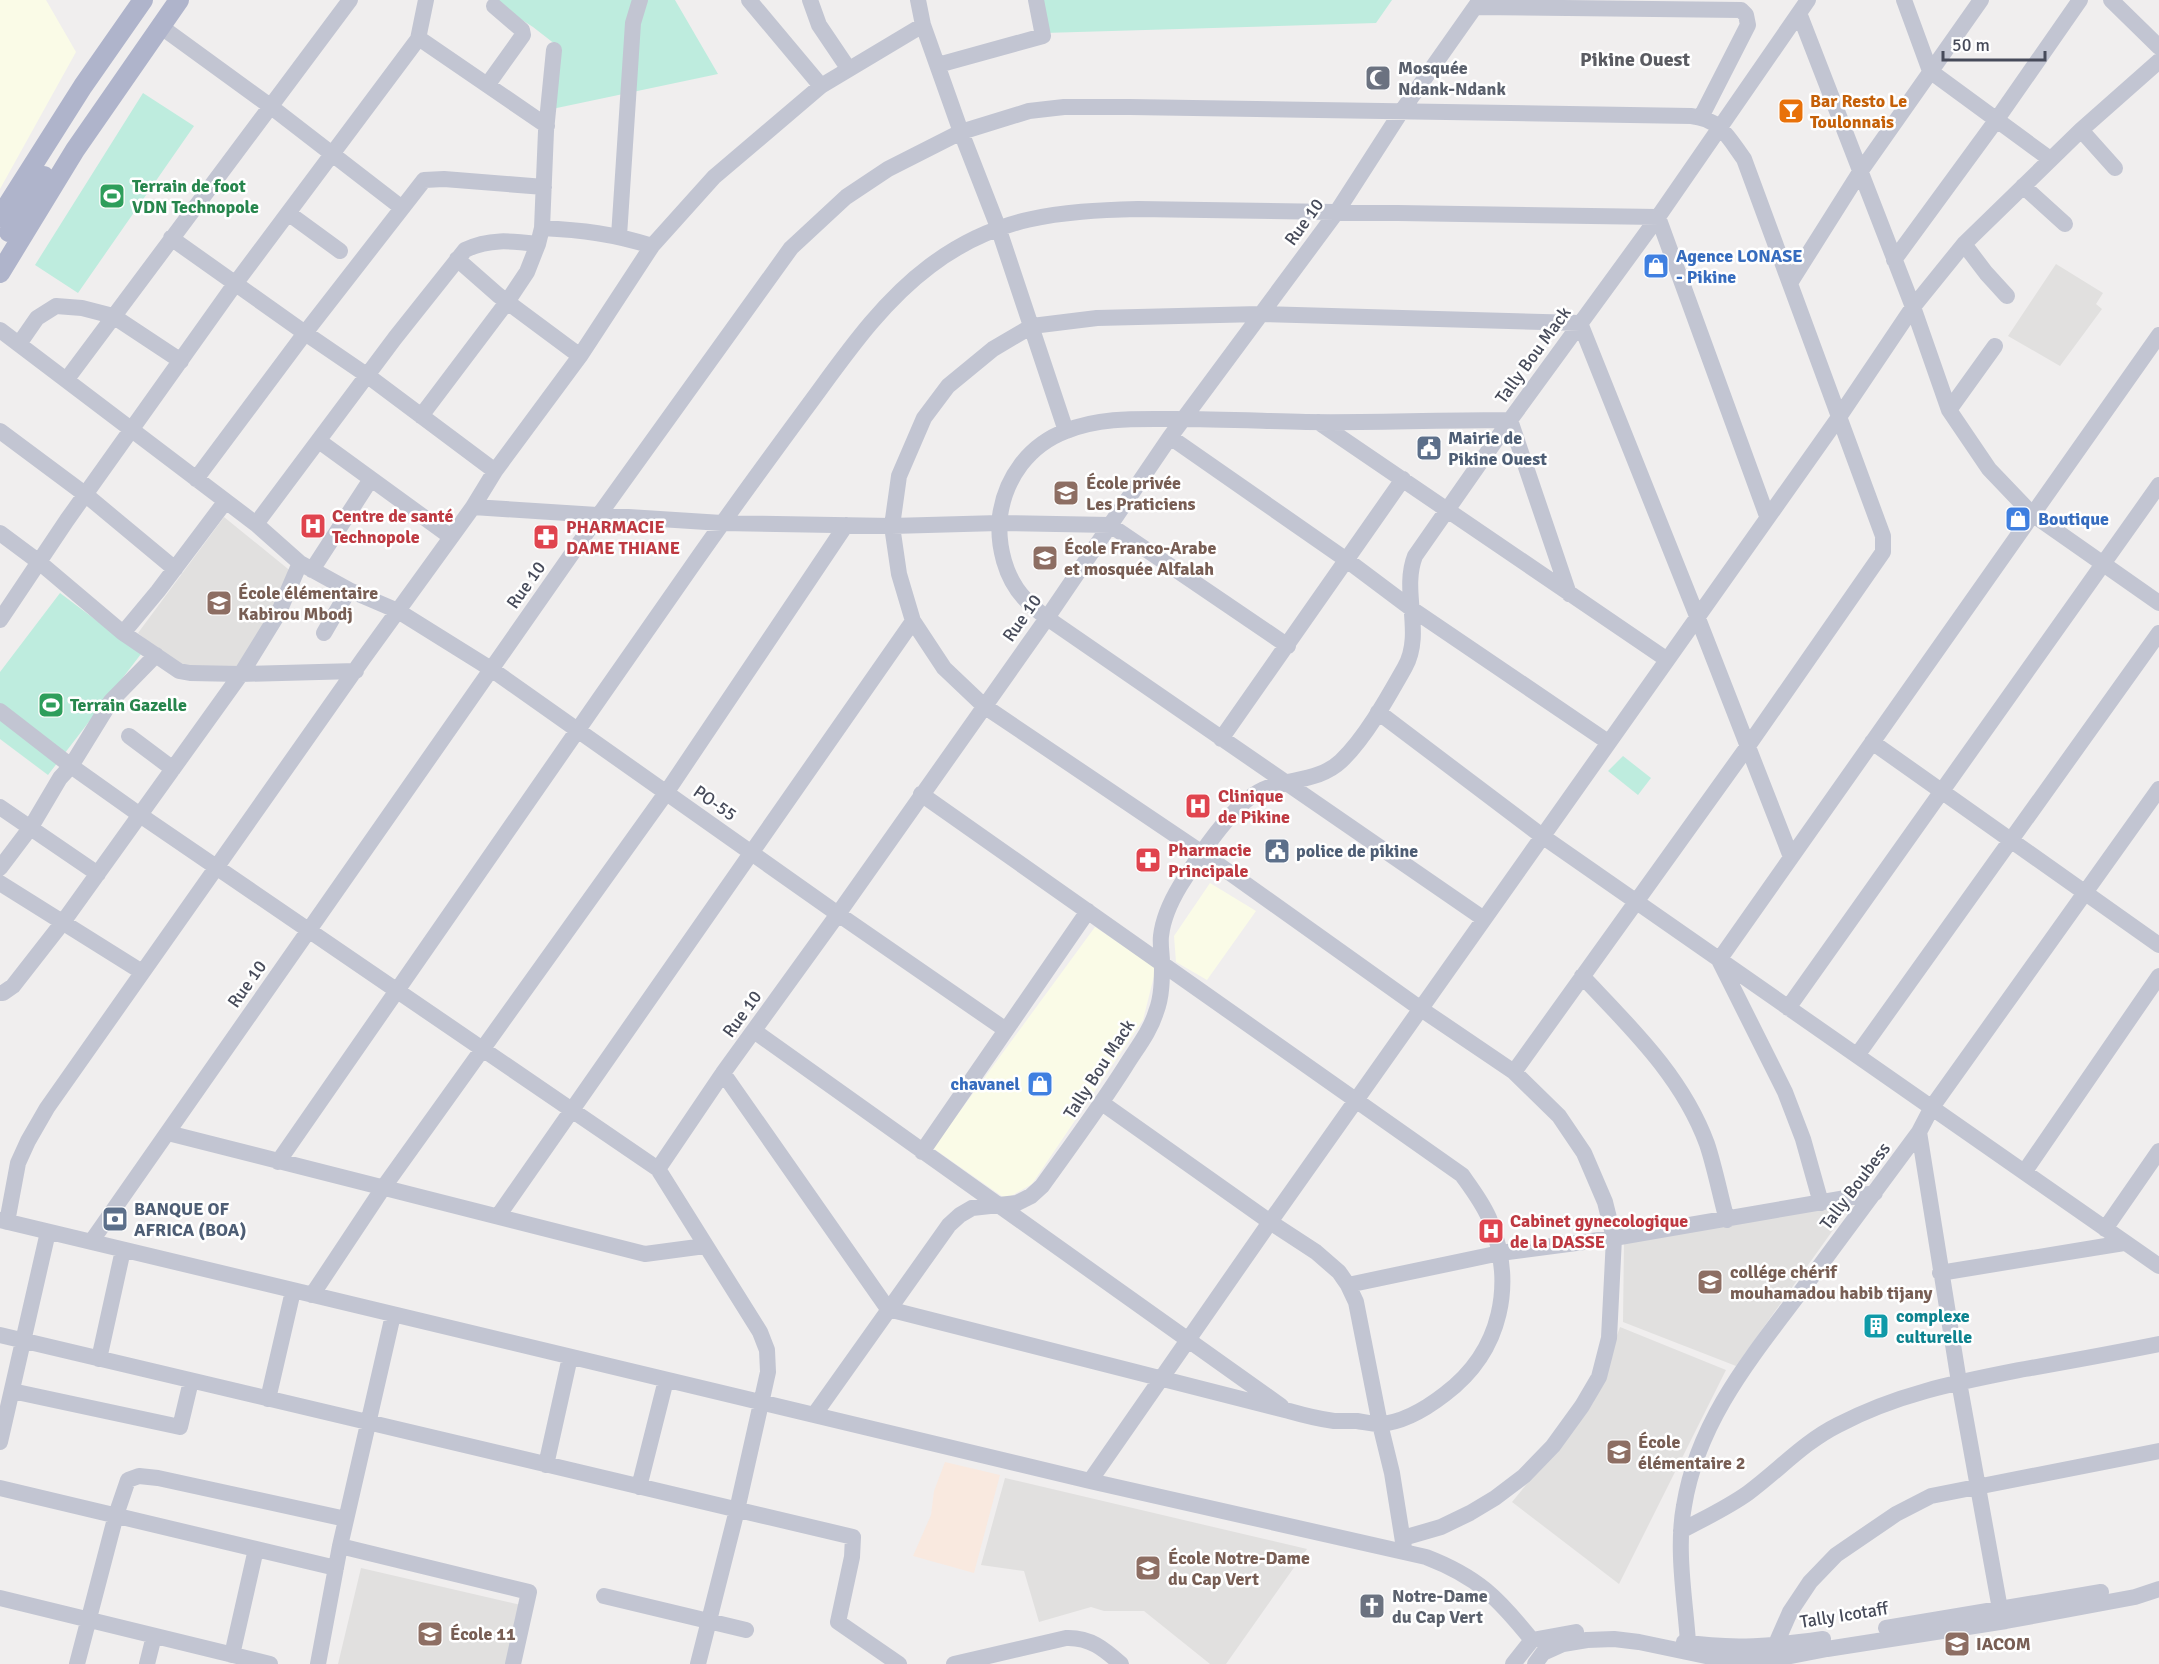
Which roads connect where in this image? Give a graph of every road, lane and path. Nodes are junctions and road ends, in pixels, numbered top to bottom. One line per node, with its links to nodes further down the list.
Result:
1 (143, 0): 46 (main road)
2 (162, 0): 55 (main road)
3 (179, 0): 19 (main road)
4 (350, 0): 29 (street)
5 (426, 0): 20 (street)
6 (640, 0): 51 (street)
7 (749, 0): 28 (street)
8 (810, 0): 25 (street)
9 (918, 0): 18 (street)
10 (1036, 0): 24 (street)
11 (1904, 0): 26 (street)
12 (1981, 0): 26 (street)
13 (2080, 0): 32 (street)
14 (2111, 0): 21 (street)
15 (1477, 3): 30 (street, Rue 10); 31 (street)
16 (494, 6): 27 (street)
17 (1803, 7): 34 (street, Tally Bou Mack); 40 (street)
18 (923, 25): 24 (street); 25 (street)
19 (160, 26): 29 (street); 59 (main road)
20 (417, 39): 27 (street); 37 (street)
21 (2159, 47)
22 (554, 50): 33 (street)
23 (2159, 62): 35 (street)
24 (938, 65): 36 (street)
25 (848, 68): 28 (street)
26 (1930, 71): 32 (street); 40 (street)
27 (488, 84): 33 (street)
28 (821, 86): 54 (street)
29 (270, 106): 37 (street); 52 (street)
30 (1401, 112): 31 (street, Rue 10); 36 (street, Rue 10); 45 (street, Rue 10)
31 (1701, 117): 34 (street)
32 (1997, 119): 38 (street); 58 (street)
33 (547, 126): 42 (street)
34 (1720, 126): 47 (street, Tally Bou Mack); 60 (street)
35 (2081, 130): 38 (street); 39 (street)
36 (961, 132): 49 (street); 99 (street, Rue 10)
37 (332, 154): 43 (street); 44 (street)
38 (2050, 159): 41 (street)
39 (2115, 168)
40 (1860, 172): 58 (street); 60 (street)
41 (2023, 186): 48 (street); 53 (street)
42 (544, 187): 43 (street); 50 (street)
43 (402, 208): 70 (street)
44 (288, 213): 56 (street); 61 (street)
45 (1336, 213): 47 (street); 49 (street); 65 (street, Rue 10)
46 (0, 217)
47 (1658, 217): 67 (street, Tally Bou Mack); 100 (street)
48 (2065, 224)
49 (998, 227): 68 (street); 101 (street)
50 (540, 236): 51 (street); 57 (street); 63 (street)
51 (619, 236): 54 (street)
52 (171, 238): 61 (street); 66 (street)
53 (1964, 244): 62 (street); 64 (street)
54 (652, 246): 74 (street)
55 (0, 248)
56 (340, 251)
57 (457, 259): 63 (street); 76 (street)
58 (1894, 260): 64 (street)
59 (0, 273)
60 (1790, 283): 80 (street)
61 (235, 284): 70 (street); 75 (street)
62 (2007, 296)
63 (507, 302): 74 (street); 79 (street)
64 (1914, 307): 78 (street); 80 (street)
65 (1260, 314): 67 (street); 68 (street); 81 (street, Rue 10)
66 (113, 316): 72 (street); 75 (street); 77 (street)
67 (1580, 323): 82 (street, Tally Bou Mack); 119 (street)
68 (1032, 326): 86 (street); 106 (street)
69 (0, 330): 72 (street, PO-55)
70 (305, 333): 76 (street); 90 (street)
71 (2159, 335): 98 (street)
72 (19, 344): 77 (street, PO-55)
73 (1995, 346): 78 (street)
74 (580, 357): 89 (street)
75 (181, 361): 84 (street)
76 (368, 376): 79 (street); 88 (street)
77 (67, 379): 84 (street, PO-55)
78 (1949, 410): 98 (street)
79 (421, 416): 89 (street)
80 (1839, 417): 100 (street); 140 (street)
81 (1184, 419): 83 (street); 86 (street); 87 (street, Rue 10)
82 (1510, 420): 83 (street); 97 (street, Tally Bou Mack); 115 (street)
83 (1318, 422): 92 (street)
84 (132, 429): 90 (street, PO-55); 94 (street)
85 (0, 431): 94 (street)
86 (1066, 431): 102 (street)
87 (1170, 437): 105 (street, Rue 10); 109 (street)
88 (319, 441): 91 (street); 103 (street)
89 (495, 471): 96 (street)
90 (196, 479): 95 (street, PO-55)
91 (371, 479): 108 (street); 112 (street)
92 (1403, 479): 97 (street); 109 (street)
93 (2159, 485): 111 (street)
94 (86, 495): 110 (street); 113 (street)
95 (225, 502): 103 (street, PO-55); 113 (street)
96 (473, 507): 99 (street); 108 (street)
97 (1448, 509): 115 (street); 117 (street, Tally Bou Mack)
98 (2032, 514): 111 (street); 139 (street)
99 (599, 515): 101 (street); 129 (street, Rue 10)
100 (1767, 516): 119 (street)
101 (722, 523): 104 (street); 135 (street)
102 (999, 523): 105 (street); 106 (street); 120 (street)
103 (256, 524): 112 (street, PO-55)
104 (846, 525): 106 (street); 146 (street)
105 (1110, 525): 120 (street, Rue 10); 126 (street)
106 (892, 526): 122 (street)
107 (0, 533): 110 (street)
108 (451, 537): 118 (street)
109 (1348, 561): 117 (street); 126 (street)
110 (39, 562): 121 (street); 123 (street)
111 (2103, 564): 116 (street); 145 (street)
112 (306, 566): 114 (street, PO-55); 131 (street)
113 (175, 569): 123 (street)
114 (348, 590): 118 (street, PO-55); 124 (street)
115 (1569, 594): 128 (street)
116 (2159, 603)
117 (1412, 609): 134 (street, Tally Bou Mack); 138 (street)
118 (398, 611): 129 (street, PO-55); 130 (street)
119 (1697, 615): 128 (street); 140 (street)
120 (1047, 618): 132 (street, Rue 10); 137 (street)
121 (0, 620)
122 (913, 621): 132 (street); 153 (street)
123 (123, 633): 127 (street)
124 (324, 633)
125 (2159, 633): 152 (street)
126 (1288, 645): 137 (street)
127 (156, 655): 131 (street); 141 (street)
128 (1666, 659): 138 (street)
129 (491, 669): 135 (street, PO-55); 166 (street, Rue 10)
130 (356, 671): 131 (street); 156 (street)
131 (241, 674): 142 (street)
132 (984, 706): 147 (street, Rue 10); 154 (street)
133 (0, 711): 141 (street)
134 (1378, 712): 143 (street, Tally Bou Mack); 151 (street)
135 (578, 729): 146 (street, PO-55); 173 (street)
136 (129, 736): 142 (street)
137 (1221, 739): 143 (street)
138 (1608, 742): 151 (street)
139 (1872, 742): 145 (street); 155 (street)
140 (1748, 746): 155 (street); 161 (street)
141 (71, 766): 149 (street); 150 (street)
142 (173, 769): 149 (street)
143 (1287, 783): 154 (street, Tally Bou Mack); 164 (street)
144 (2159, 789): 160 (street, Tally Boubess)
145 (1942, 791): 152 (street); 175 (street)
146 (666, 793): 153 (street, PO-55); 179 (street)
147 (921, 794): 162 (street); 163 (street, Rue 10)
148 (0, 807): 150 (street)
149 (140, 815): 156 (street); 158 (street)
150 (30, 827): 157 (street); 158 (street)
151 (1542, 836): 161 (street); 164 (street)
152 (2011, 840): 160 (street); 180 (street)
153 (751, 853): 163 (street, PO-55); 186 (street)
154 (1202, 853): 169 (street, Tally Bou Mack); 176 (street)
155 (1791, 857): 168 (street)
156 (217, 866): 166 (street); 170 (street)
157 (0, 868)
158 (98, 874): 165 (street)
159 (0, 883): 165 (street)
160 (2085, 892): 167 (street); 185 (street, Tally Boubess)
161 (1636, 901): 168 (street); 171 (street)
162 (1088, 911): 169 (street); 177 (street)
163 (838, 914): 177 (street, PO-55); 178 (street, Rue 10)
164 (1484, 920): 176 (street)
165 (63, 922): 170 (street); 174 (street)
166 (309, 929): 173 (street); 188 (street, Rue 10)
167 (2159, 945)
168 (1719, 960): 175 (street); 196 (street)
169 (1162, 963): 183 (street); 184 (street, Tally Bou Mack)
170 (142, 972): 200 (street)
171 (1582, 976): 181 (street); 199 (street)
172 (2159, 976): 193 (street)
173 (398, 990): 179 (street); 191 (street)
174 (0, 993)
175 (1788, 1008): 180 (street)
176 (1421, 1009): 181 (street); 183 (street)
177 (1006, 1030): 190 (street)
178 (754, 1031): 182 (street, Rue 10); 190 (street)
179 (482, 1049): 186 (street); 194 (street)
180 (1858, 1054): 185 (street)
181 (1514, 1072): 204 (street)
182 (723, 1073): 192 (street, Rue 10); 215 (street)
183 (1356, 1100): 201 (street); 209 (street)
184 (1102, 1103): 197 (street, Tally Bou Mack); 201 (street)
185 (1932, 1107): 187 (street, Tally Boubess); 193 (street)
186 (570, 1109): 192 (street); 198 (street)
187 (1919, 1132): 195 (street, Tally Boubess); 211 (street)
188 (168, 1133): 191 (street); 205 (street, Rue 10)
189 (2159, 1151): 202 (street)
190 (922, 1152): 197 (street)
191 (278, 1162): 194 (street)
192 (658, 1169): 207 (street)
193 (2025, 1171): 202 (street)
194 (383, 1188): 198 (street); 214 (street)
195 (1875, 1193): 196 (street); 244 (street, Tally Boubess)
196 (1821, 1203): 199 (street)
197 (1001, 1206): 215 (street, Tally Bou Mack); 218 (street)
198 (498, 1216): 207 (street)
199 (1727, 1220): 204 (street)
200 (4, 1221): 203 (street)
201 (1270, 1222): 212 (street); 218 (street)
202 (2105, 1228): 206 (street)
203 (48, 1232): 205 (street); 219 (street)
204 (1614, 1238): 209 (street); 245 (street)
205 (91, 1242): 208 (street)
206 (2124, 1242): 210 (street); 211 (street)
207 (705, 1246): 229 (street)
208 (123, 1250): 213 (street); 222 (street)
209 (1500, 1253): 212 (street); 233 (street)
210 (2159, 1266)
211 (1940, 1273): 226 (street)
212 (1348, 1285): 233 (street)
213 (293, 1290): 214 (street); 228 (street)
214 (312, 1295): 216 (street)
215 (888, 1309): 223 (street); 231 (street, Tally Bou Mack)
216 (393, 1315): 221 (street); 232 (street)
217 (0, 1335): 219 (street)
218 (1188, 1340): 223 (street); 230 (street)
219 (23, 1341): 222 (street); 227 (street)
220 (2159, 1344): 226 (street)
221 (570, 1357): 224 (street); 236 (street)
222 (99, 1359): 225 (street)
223 (1161, 1379): 230 (street); 237 (street)
224 (666, 1380): 229 (street); 239 (street)
225 (191, 1381): 227 (street); 228 (street)
226 (1959, 1382): 238 (street); 244 (street)
227 (12, 1391): 234 (street)
228 (268, 1399): 232 (street)
229 (761, 1401): 231 (street); 241 (street)
230 (1289, 1411): 233 (street)
231 (814, 1415): 237 (street)
232 (368, 1422): 236 (street); 243 (street)
233 (1380, 1424): 245 (street)
234 (0, 1440)
235 (2159, 1451): 238 (street)
236 (546, 1465): 239 (street)
237 (1090, 1481): 245 (street)
238 (1978, 1486): 253 (street); 259 (street)
239 (639, 1487): 241 (street)
240 (0, 1488): 242 (street)
241 (737, 1510): 255 (street); 269 (street)
242 (116, 1515): 243 (street); 247 (street); 254 (street)
243 (346, 1519): 246 (street)
244 (1681, 1531): 258 (street, Tally Boubess)
245 (1404, 1545): 260 (street)
246 (340, 1546): 248 (street); 267 (street)
247 (256, 1549): 248 (street); 261 (street)
248 (336, 1568): 266 (street)
249 (2159, 1576): 253 (street, Tally Icotaff)
250 (2159, 1589): 262 (street, Tally Icotaff)
251 (604, 1596): 255 (street)
252 (0, 1598): 254 (street)
253 (2000, 1609): 259 (street, Tally Icotaff)
254 (89, 1620): 257 (street); 263 (street)
255 (708, 1622): 256 (street); 268 (street)
256 (747, 1630)
257 (154, 1636): 261 (street); 264 (street)
258 (1688, 1642): 259 (street, Tally Icotaff); 260 (street, Tally Icotaff)
259 (1775, 1646)
260 (1537, 1652): 262 (street, Tally Icotaff); 272 (street)
261 (221, 1657): 265 (street)
262 (1735, 1663)
263 (77, 1664)
264 (147, 1664)
265 (270, 1664)
266 (318, 1664)
267 (513, 1664)
268 (698, 1664)
269 (899, 1664)
270 (954, 1664): 271 (street)
271 (1121, 1664)
272 (1513, 1664)

